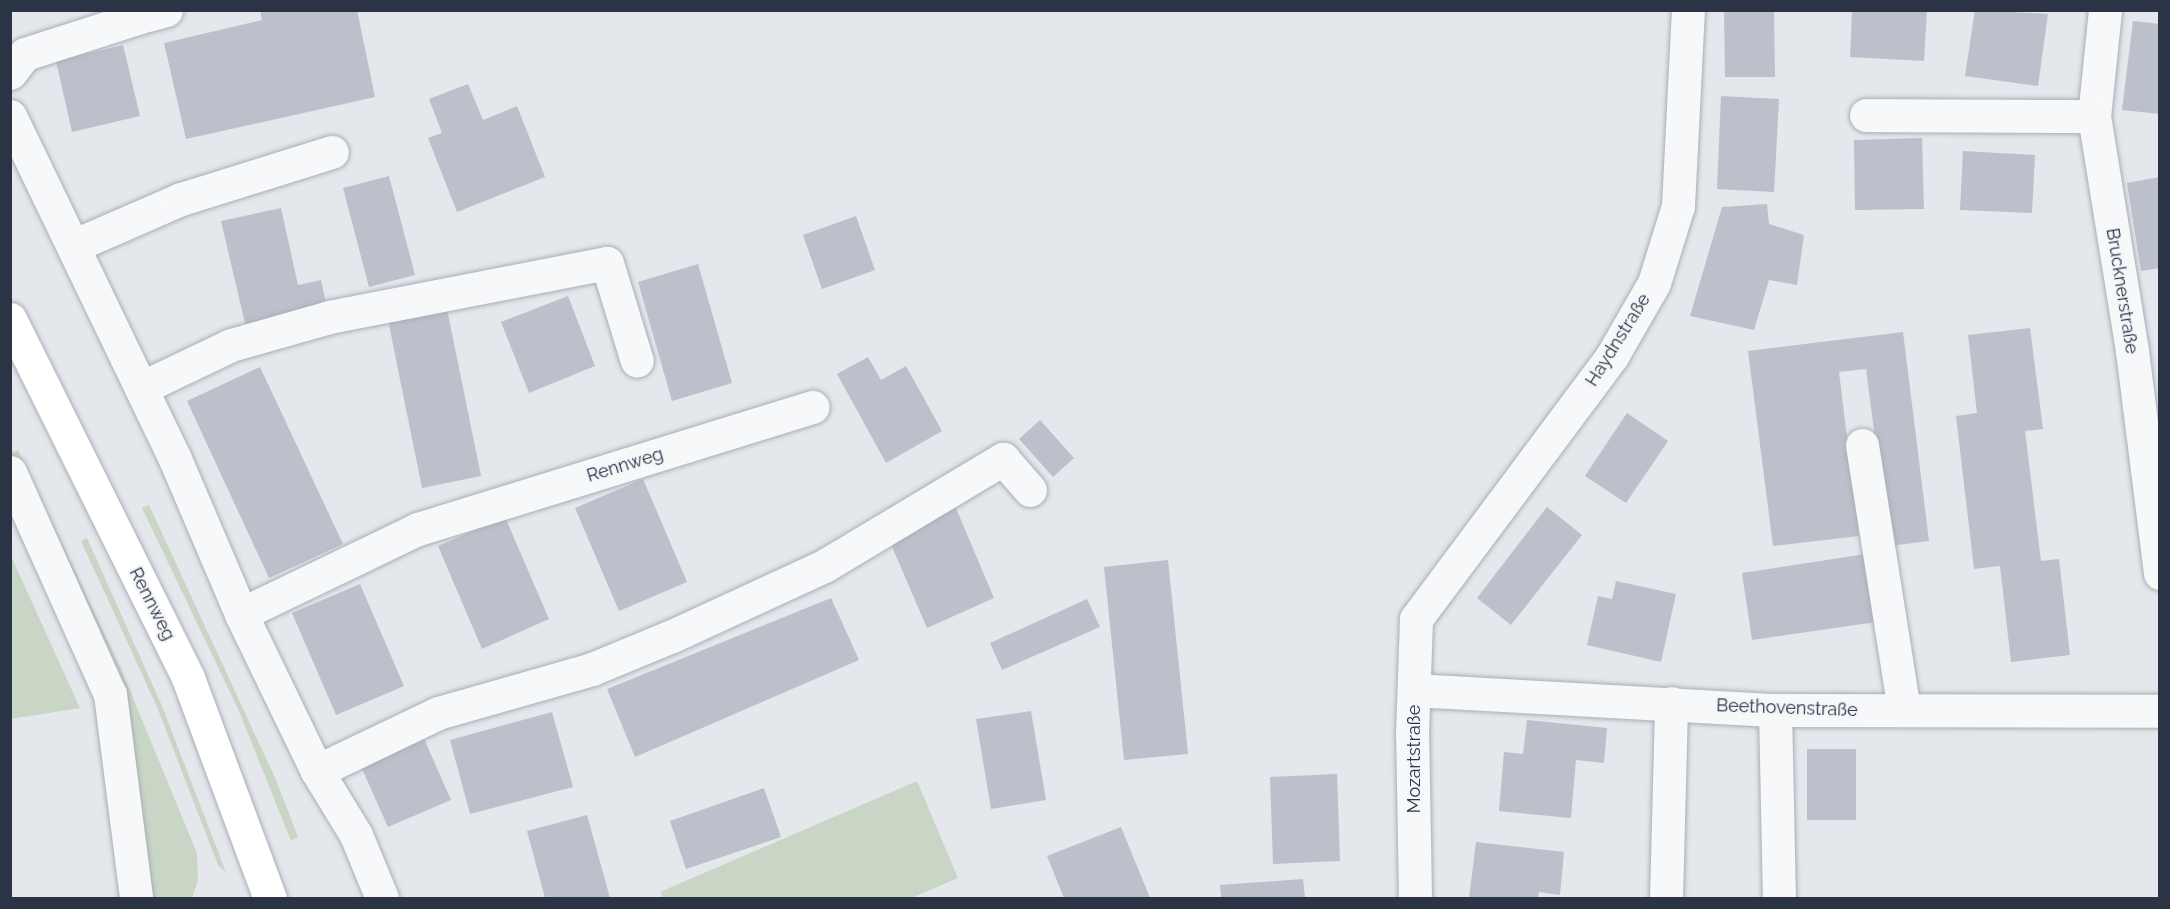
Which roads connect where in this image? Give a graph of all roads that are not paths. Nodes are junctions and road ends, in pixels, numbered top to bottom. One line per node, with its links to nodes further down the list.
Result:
1 (1688, 10): 19 (street, Haydnstraße)
2 (2105, 10): 7 (street, Brucknerstraße)
3 (148, 13): 4 (street)
4 (10, 73)
5 (1866, 115): 7 (street)
6 (10, 116): 9 (street)
7 (2094, 116): 17 (street, Brucknerstraße)
8 (332, 152): 9 (street)
9 (73, 246): 12 (street)
10 (10, 318): 27 (main road, Rennweg)
11 (637, 361): 12 (street)
12 (141, 388): 18 (street)
13 (813, 407): 18 (street, Rennweg)
14 (1862, 445): 23 (street)
15 (10, 472): 26 (street)
16 (1030, 490): 25 (street)
17 (2160, 573)
18 (241, 614): 25 (street)
19 (1416, 619): 20 (street, Mozartstraße)
20 (1414, 690): 21 (street, Beethovenstraße); 29 (street, Mozartstraße)
21 (1671, 703): 22 (street, Beethovenstraße); 30 (street)
22 (1775, 710): 23 (street, Beethovenstraße); 31 (street)
23 (1904, 710): 24 (street, Beethovenstraße)
24 (2160, 711)
25 (317, 771): 28 (street)
26 (136, 898)
27 (270, 898)
28 (382, 898)
29 (1414, 898)
30 (1666, 898)
31 (1779, 898)

